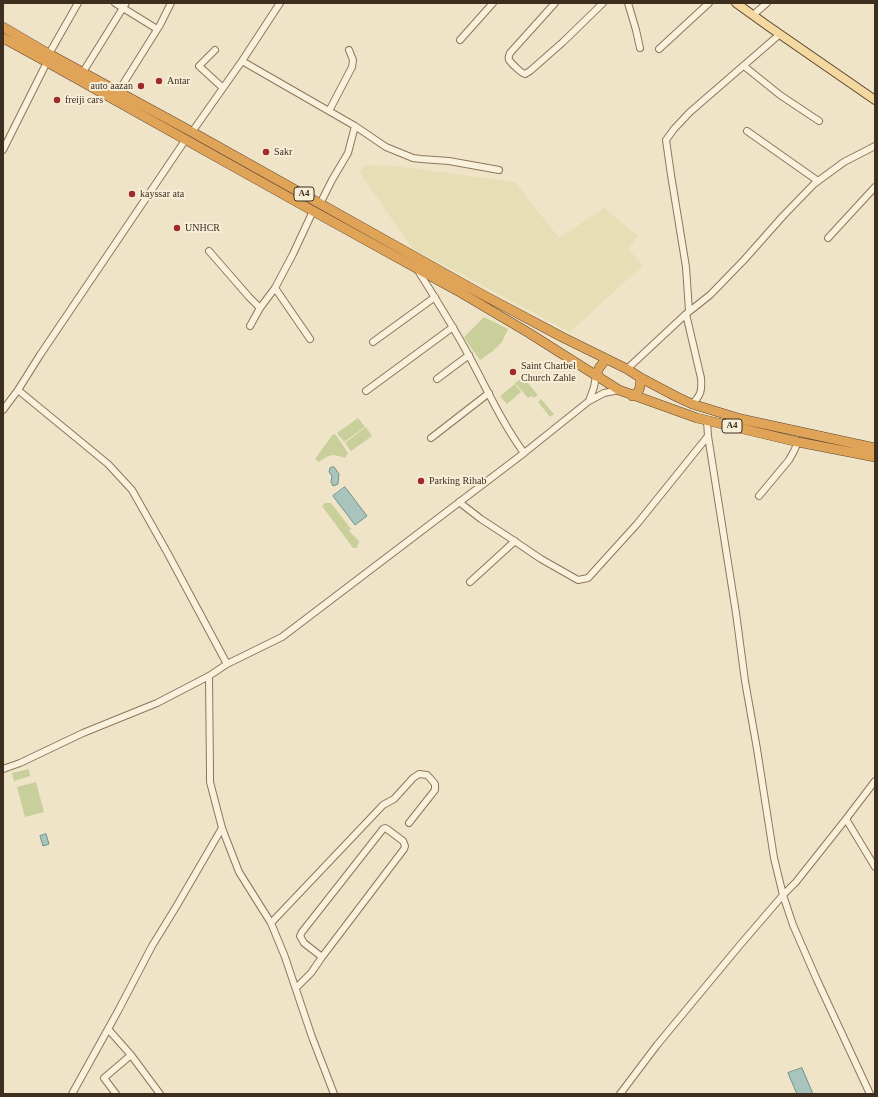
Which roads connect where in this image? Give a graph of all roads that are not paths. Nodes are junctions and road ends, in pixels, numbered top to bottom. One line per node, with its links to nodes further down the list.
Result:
1 (78, 3): 23 (street)
2 (115, 3): 12 (street)
3 (172, 3): 15 (street)
4 (280, 3): 24 (street)
5 (493, 3): 18 (street)
6 (555, 3): 7 (street)
7 (604, 3)
8 (628, 3): 19 (street)
9 (709, 3): 20 (street)
10 (736, 3): 13 (main road)
11 (767, 3): 13 (street)
12 (124, 5): 15 (street); 26 (street)
13 (753, 15): 16 (main road)
14 (3, 27): 23 (highway, A4)
15 (157, 30): 28 (street)
16 (780, 34): 25 (street); 29 (main road)
17 (3, 38): 23 (highway, A4)
18 (460, 40)
19 (640, 48)
20 (659, 49)
21 (215, 50): 27 (street)
22 (349, 50): 30 (street)
23 (48, 58): 26 (highway, A4); 35 (highway, A4); 37 (street)
24 (242, 61): 27 (street); 30 (street)
25 (744, 66): 31 (street); 49 (street)
26 (83, 72): 28 (highway, A4)
27 (223, 88): 34 (street)
28 (118, 92): 34 (highway, A4)
29 (875, 100)
30 (329, 111): 32 (street)
31 (819, 121)
32 (355, 126): 38 (street); 41 (street)
33 (747, 131): 39 (street)
34 (192, 132): 41 (highway, A4)
35 (186, 140): 42 (highway, A4); 60 (street)
36 (875, 146): 39 (street)
37 (3, 150)
38 (499, 170)
39 (818, 181): 49 (street)
40 (875, 187): 43 (street)
41 (320, 204): 55 (highway, A4)
42 (313, 211): 45 (highway, A4); 46 (street)
43 (828, 238)
44 (209, 252): 48 (street)
45 (416, 268): 47 (street); 57 (highway, A4)
46 (275, 288): 48 (street); 52 (street)
47 (435, 297): 51 (street); 53 (street)
48 (260, 308): 50 (street)
49 (688, 312): 56 (street); 66 (street)
50 (250, 326)
51 (453, 328): 54 (street); 62 (street)
52 (310, 339)
53 (373, 342)
54 (469, 355): 59 (street); 63 (street)
55 (606, 359): 56 (highway, A4); 57 (highway)
56 (627, 369): 58 (highway, A4)
57 (596, 376): 61 (highway, A4); 65 (street)
58 (641, 378): 64 (highway); 66 (highway, A4)
59 (437, 379)
60 (18, 390): 67 (street); 79 (street)
61 (619, 390): 64 (highway, A4); 65 (street)
62 (366, 392)
63 (488, 392): 70 (street); 73 (street)
64 (632, 396): 68 (highway, A4)
65 (589, 400): 73 (street)
66 (692, 404): 72 (highway, A4)
67 (3, 410)
68 (707, 421): 69 (street); 71 (highway, A4)
69 (708, 436): 77 (street); 87 (street)
70 (430, 438)
71 (798, 442): 74 (highway, A4); 75 (street)
72 (875, 448)
73 (524, 453): 76 (street)
74 (875, 457)
75 (759, 496)
76 (459, 502): 77 (street); 79 (street)
77 (515, 541): 78 (street)
78 (470, 582)
79 (227, 664): 80 (street)
80 (209, 676): 81 (street); 85 (street)
81 (3, 769)
82 (875, 781): 83 (street)
83 (846, 819): 86 (street); 87 (street)
84 (409, 823): 88 (street)
85 (222, 828): 88 (street); 91 (street)
86 (875, 867)
87 (783, 895): 97 (street); 98 (street)
88 (271, 923): 90 (street)
89 (322, 957): 89 (street); 90 (street)
90 (296, 988): 96 (street)
91 (108, 1029): 92 (street); 93 (street)
92 (131, 1055): 94 (street); 95 (street)
93 (72, 1094)
94 (116, 1094)
95 (160, 1094)
96 (334, 1094)
97 (620, 1094)
98 (870, 1094)

